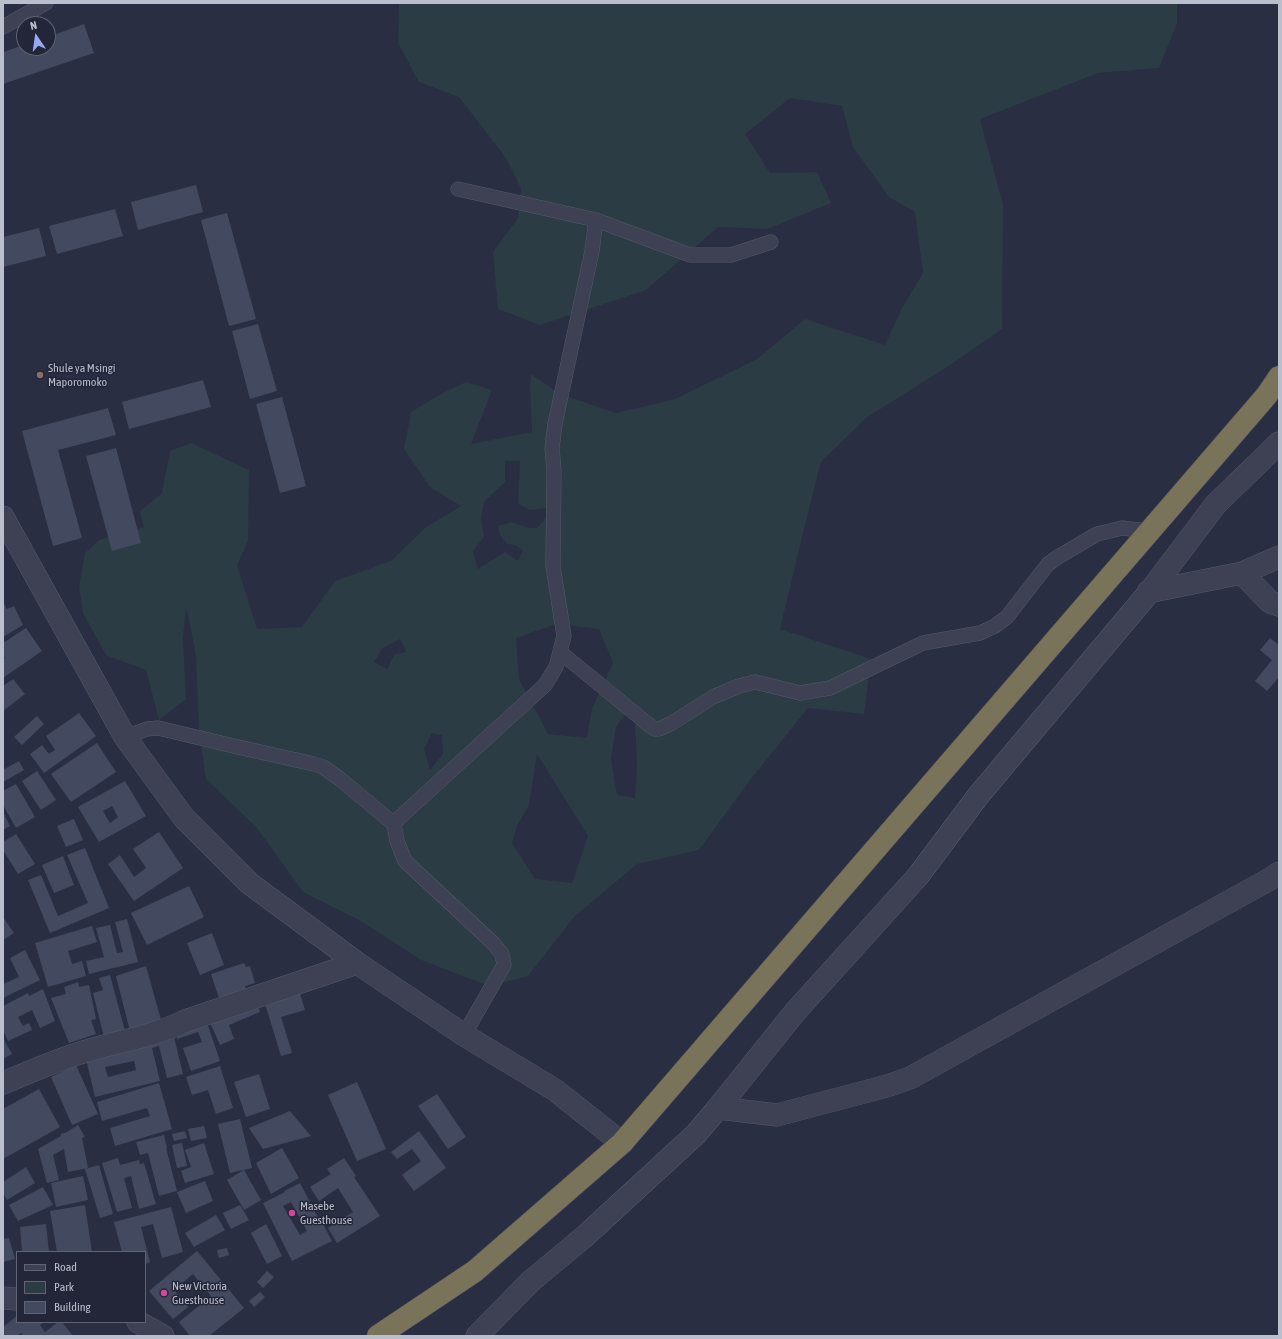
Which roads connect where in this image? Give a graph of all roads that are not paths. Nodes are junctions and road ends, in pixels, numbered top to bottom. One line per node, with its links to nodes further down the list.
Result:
1 (46, 3): 2 (lane)
2 (3, 27)
3 (458, 189): 4 (lane)
4 (596, 220): 5 (lane); 14 (lane)
5 (772, 242)
6 (1279, 377): 9 (highway)
7 (1279, 443): 12 (street)
8 (3, 518): 15 (street)
9 (1148, 531): 14 (lane); 22 (highway)
10 (1279, 557): 11 (street)
11 (1242, 573): 12 (street); 13 (street)
12 (1148, 592): 21 (street)
13 (1279, 606)
14 (560, 652): 16 (lane)
15 (125, 737): 16 (lane); 18 (street)
16 (394, 824): 19 (lane)
17 (1279, 873): 21 (street)
18 (357, 963): 19 (street); 20 (street)
19 (464, 1035): 22 (street)
20 (3, 1083)
21 (718, 1108): 28 (street)
22 (622, 1143): 27 (highway)
23 (3, 1298): 24 (street)
24 (16, 1299)
25 (140, 1323): 26 (street)
26 (162, 1336)
27 (378, 1336)
28 (477, 1336)

